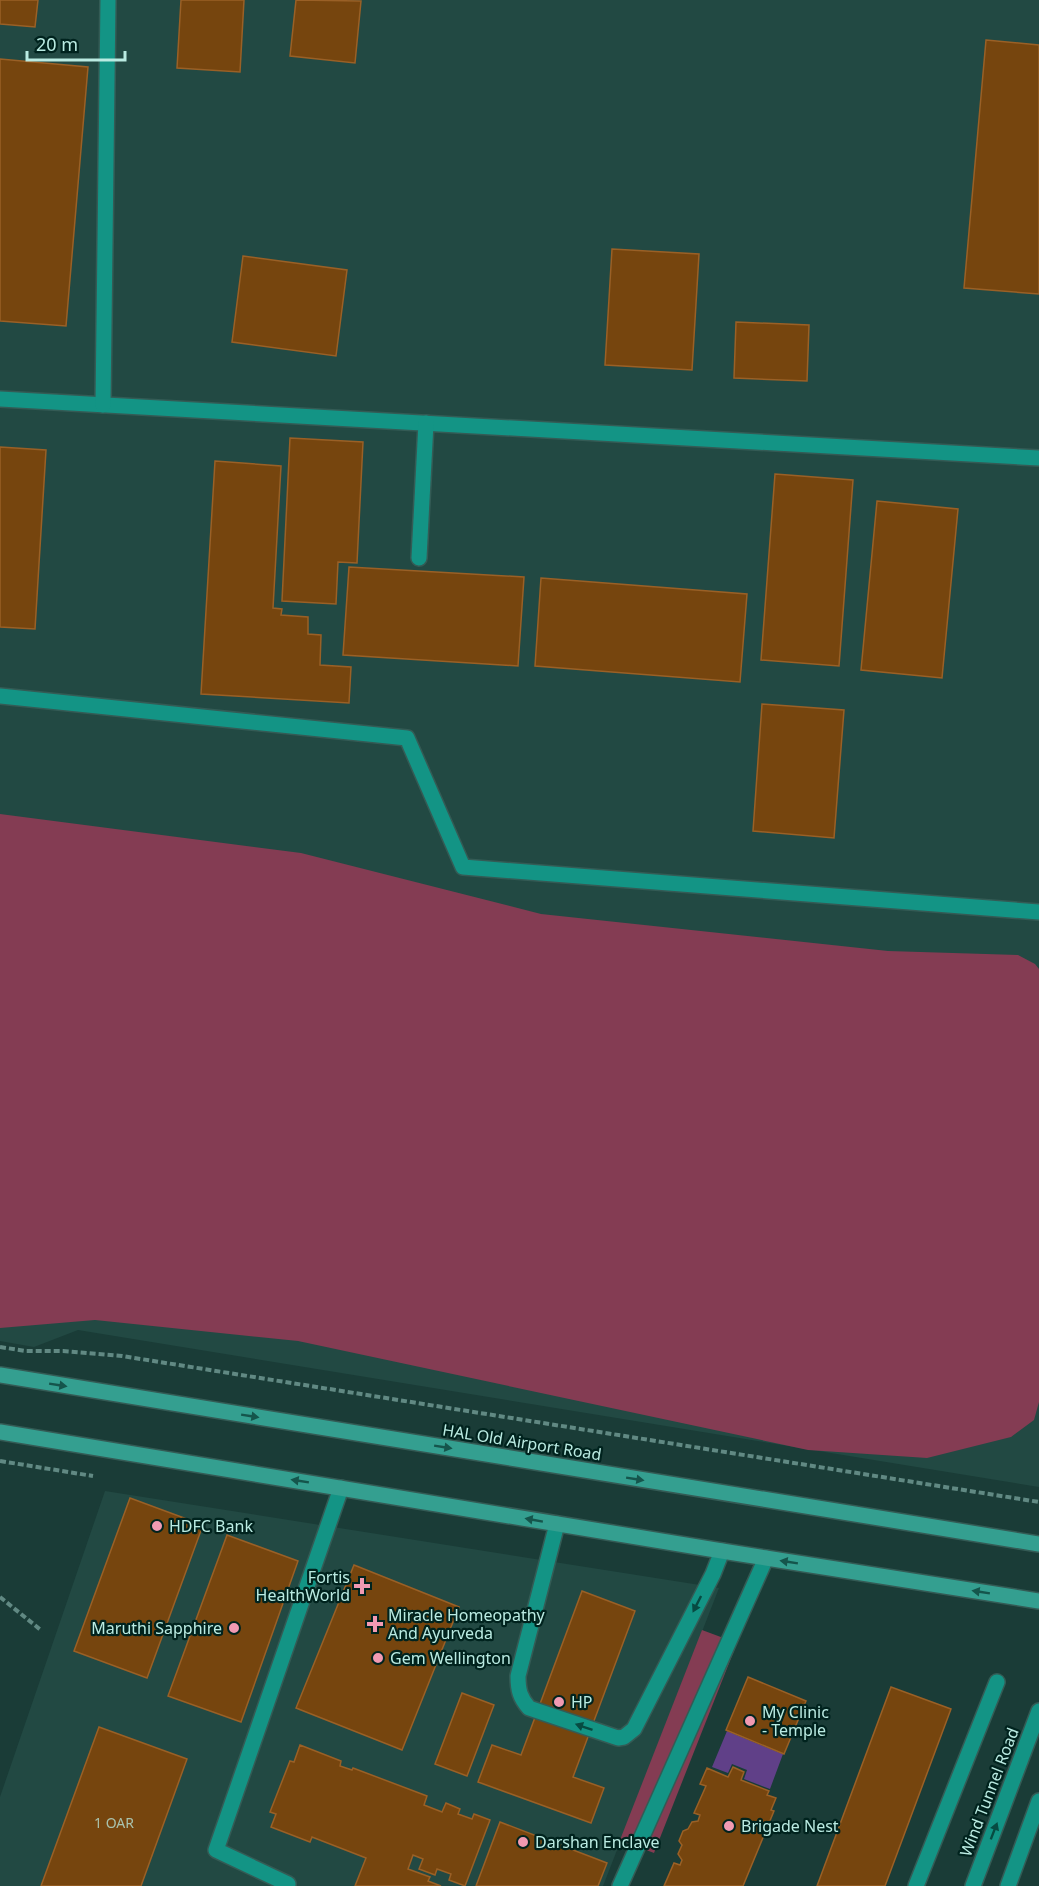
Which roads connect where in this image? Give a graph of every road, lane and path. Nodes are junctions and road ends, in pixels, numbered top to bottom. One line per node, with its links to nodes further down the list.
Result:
1 (108, 0): 3 (street)
2 (0, 399): 3 (street)
3 (103, 405): 4 (street)
4 (426, 423): 5 (street); 6 (street)
5 (1039, 458)
6 (419, 558)
7 (0, 696): 8 (street)
8 (1039, 912)
9 (0, 1347): 15 (path)
10 (0, 1375): 17 (main road, HAL Old Airport Road, one-way to 17)
11 (0, 1432): 14 (main road, one-way to 11)
12 (0, 1461): 13 (path)
13 (93, 1476)
14 (341, 1488): 16 (main road, one-way to 14); 26 (street)
15 (1039, 1502)
16 (557, 1524): 18 (main road); 18 (street, one-way to 16)
17 (1039, 1544)
18 (722, 1551): 19 (main road)
19 (766, 1558): 21 (main road, one-way to 19); 27 (street)
20 (0, 1597): 22 (path)
21 (1039, 1601)
22 (42, 1631)
23 (997, 1682): 28 (street)
24 (1039, 1711): 29 (street, Wind Tunnel Road, one-way to 24)
25 (1039, 1801): 30 (street)
26 (288, 1884)
27 (620, 1886)
28 (916, 1886)
29 (973, 1886)
30 (1008, 1886)

